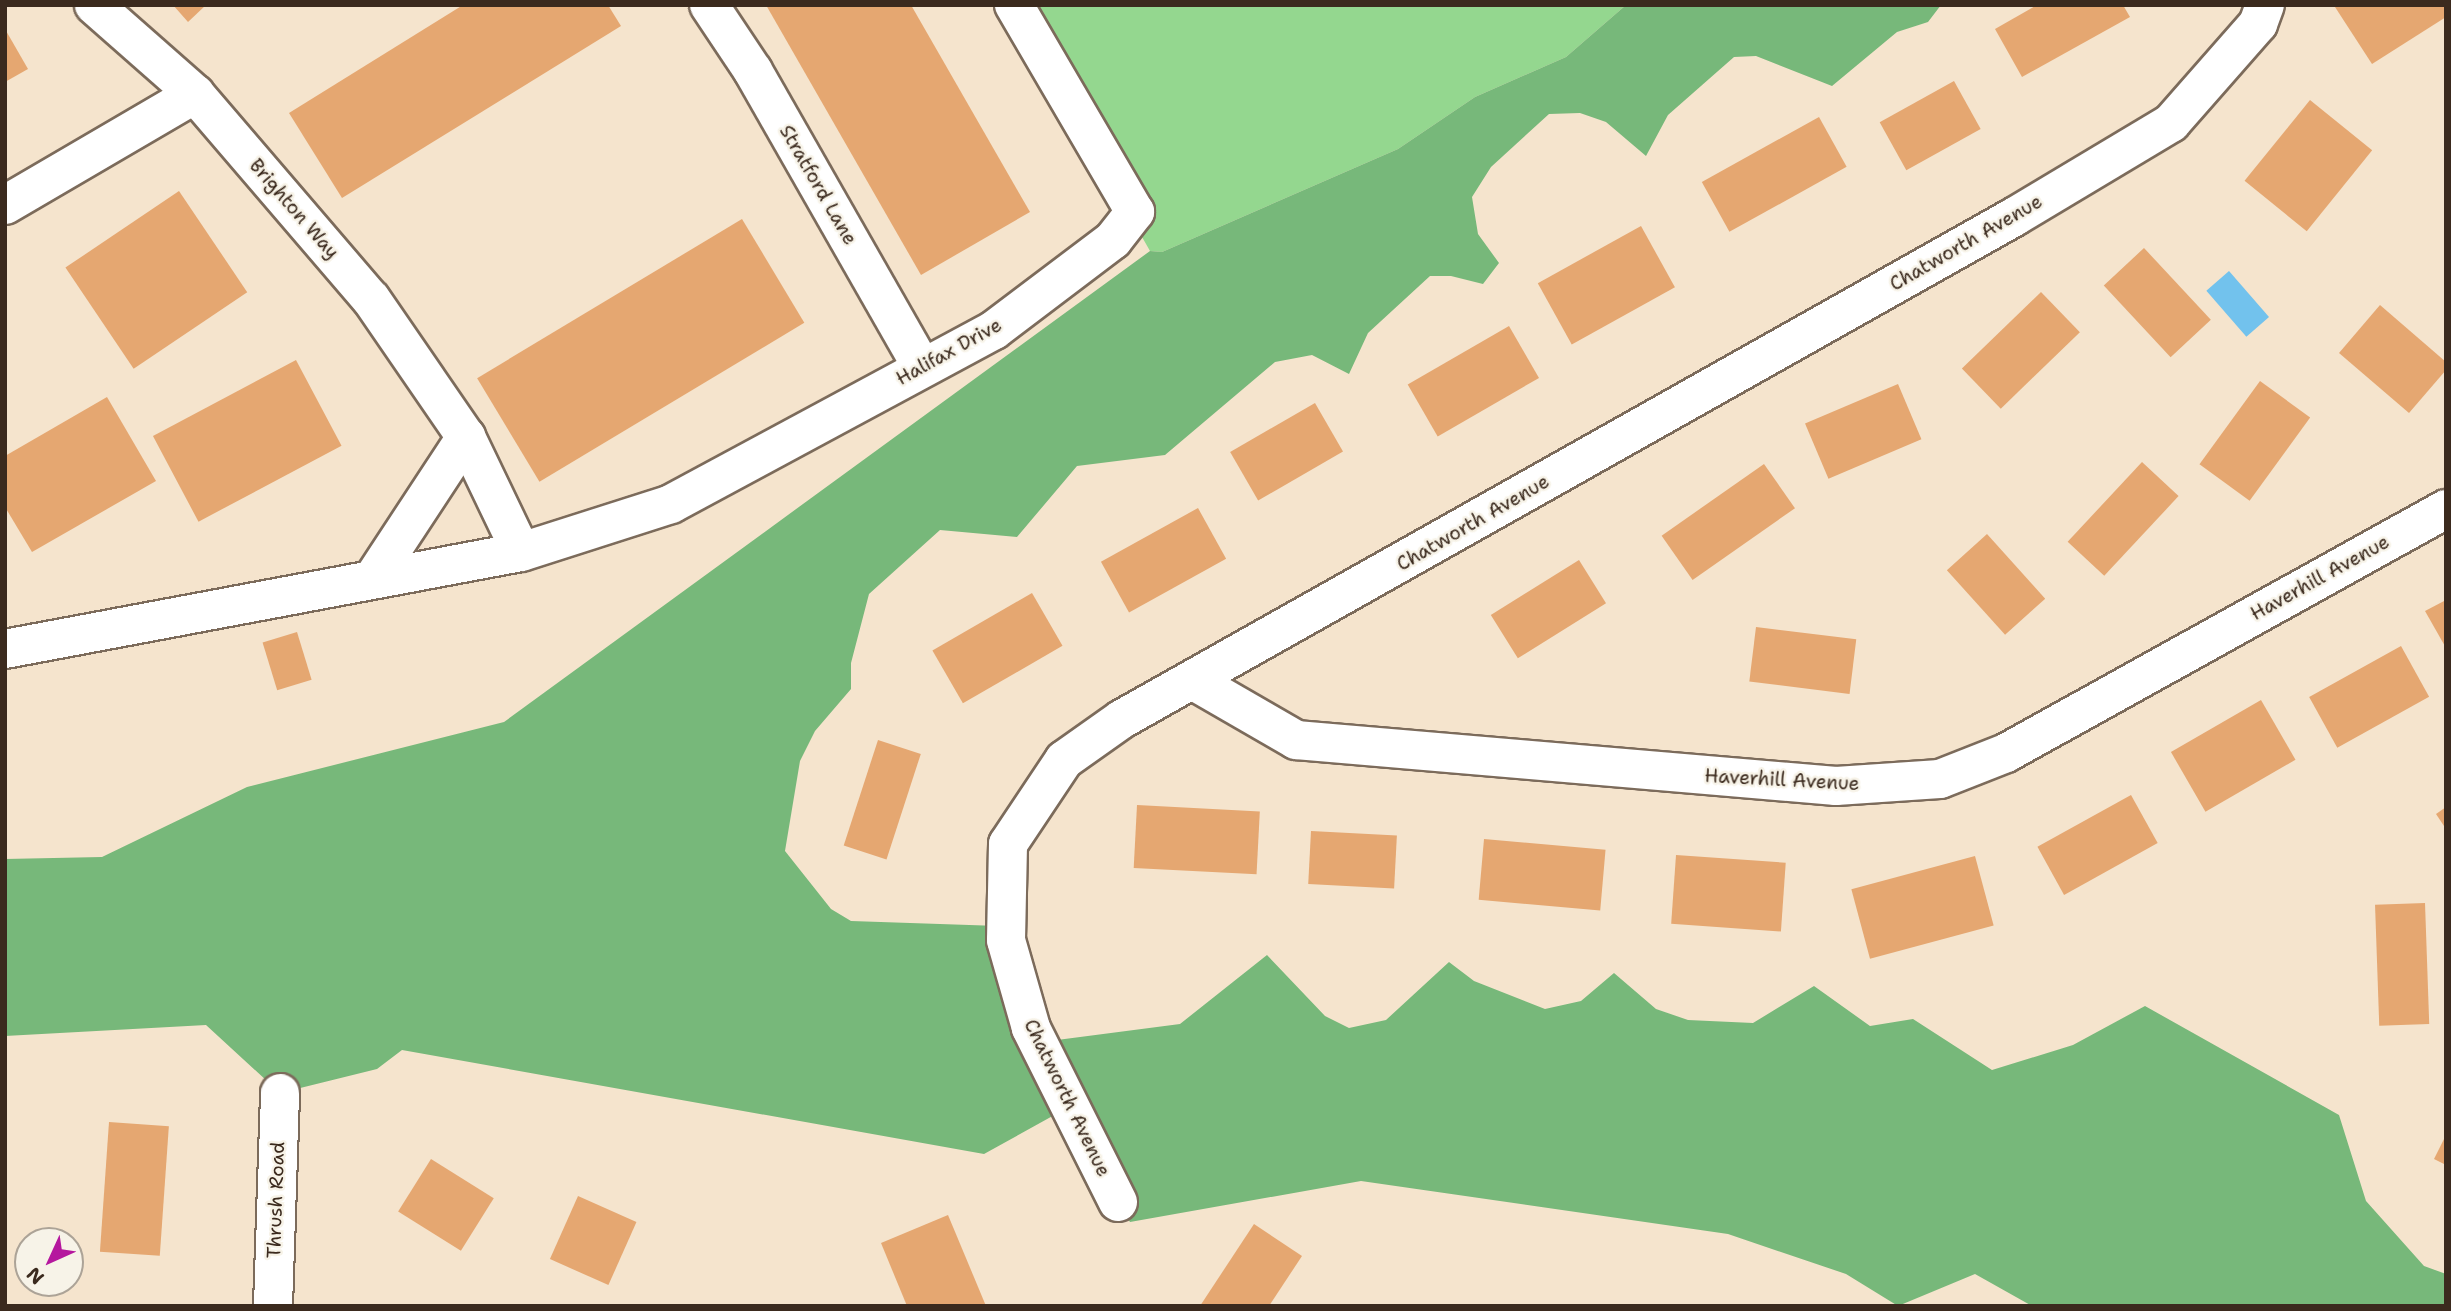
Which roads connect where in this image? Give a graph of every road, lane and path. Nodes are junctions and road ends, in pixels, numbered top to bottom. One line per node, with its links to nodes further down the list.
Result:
1 (94, 5): 5 (street, Brighton Way)
2 (709, 5): 7 (street, Stratford Lane)
3 (1014, 5): 7 (street, Halifax Drive)
4 (2265, 5): 13 (street, Chatworth Avenue)
5 (195, 94): 6 (street); 8 (street, Brighton Way)
6 (5, 205)
7 (922, 367): 10 (street, Halifax Drive)
8 (466, 437): 10 (street, Brighton Way); 11 (street)
9 (2446, 509): 13 (street, Haverhill Avenue)
10 (522, 552): 11 (street)
11 (374, 577): 12 (street)
12 (5, 649)
13 (1194, 681): 15 (street, Chatworth Avenue)
14 (280, 1093): 16 (street, Thrush Road)
15 (1118, 1202)
16 (273, 1306)

